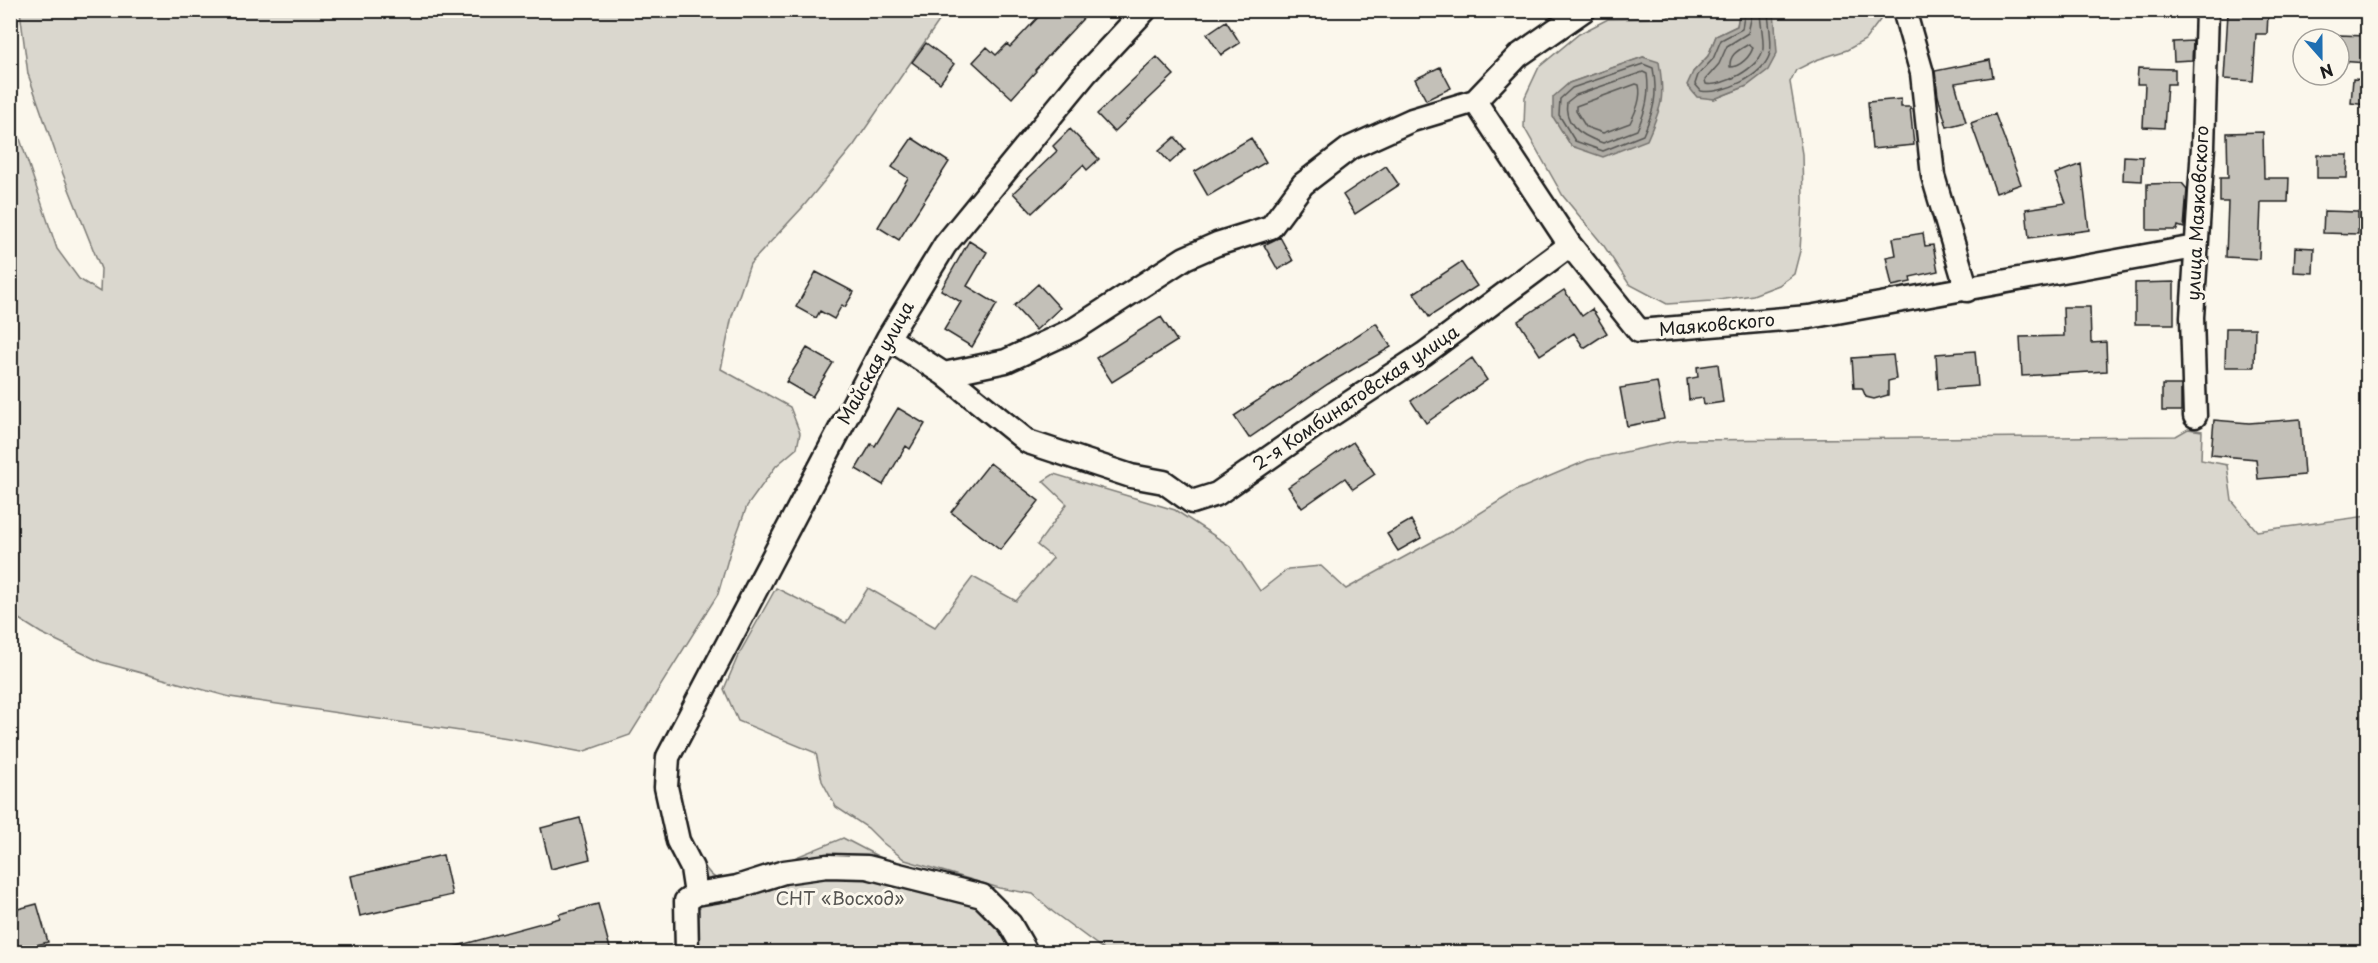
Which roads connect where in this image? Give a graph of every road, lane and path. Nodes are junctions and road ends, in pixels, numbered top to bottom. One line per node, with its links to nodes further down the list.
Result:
1 (1145, 10): 9 (street, Майская улица)
2 (1584, 10): 5 (street)
3 (1904, 10): 8 (street)
4 (2207, 10): 7 (street, улица Маяковского)
5 (1475, 101): 6 (street, Маяковского); 10 (street)
6 (1570, 245): 8 (street, Маяковского); 10 (street, 2-я Комбинатовская улица)
7 (2195, 247): 8 (street, Маяковского); 11 (street, улица Маяковского)
8 (1967, 290)
9 (888, 338): 10 (street); 12 (street, Майская улица)
10 (944, 374)
11 (2195, 416)
12 (696, 894): 13 (street); 14 (street)
13 (687, 952)
14 (1026, 952)

